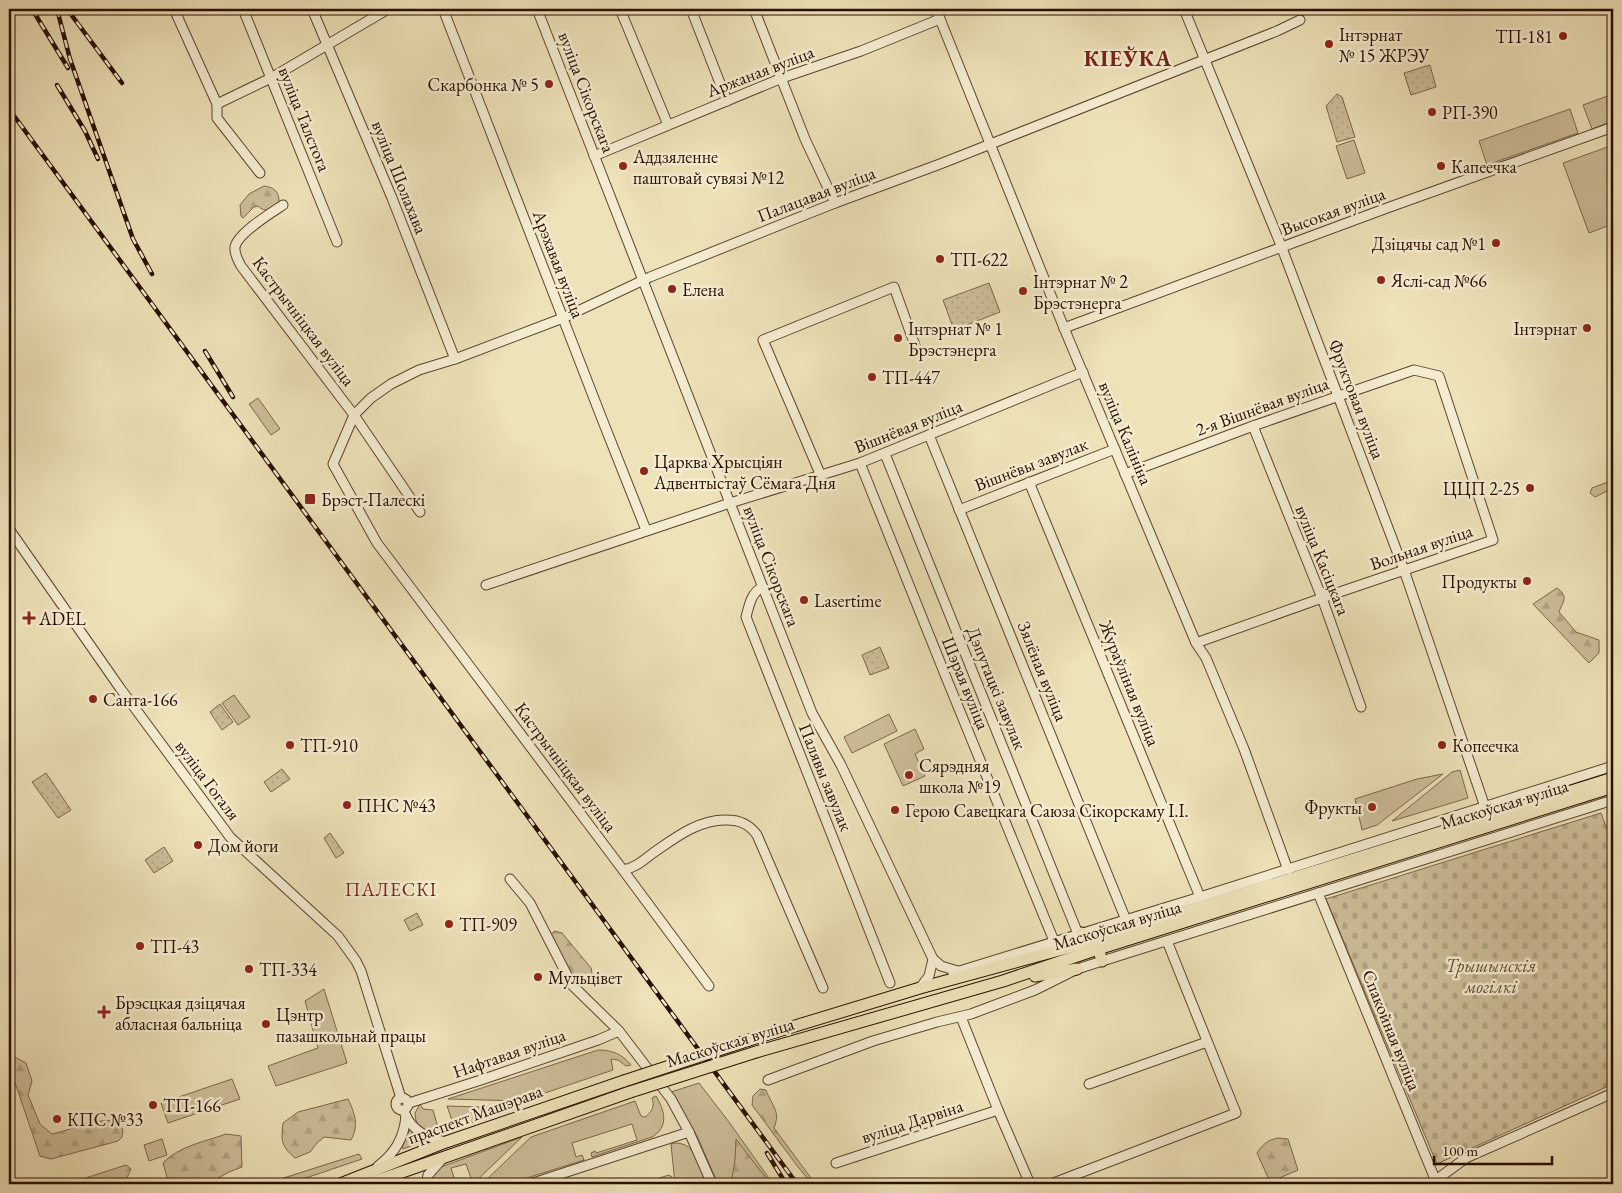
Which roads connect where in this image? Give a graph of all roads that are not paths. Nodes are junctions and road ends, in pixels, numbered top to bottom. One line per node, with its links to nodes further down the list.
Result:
1 (174, 9): 19 (street)
2 (243, 9): 16 (street, вуліца Талстога)
3 (312, 9): 14 (street, вуліца Шолахава)
4 (443, 9): 30 (street, Арэхавая вуліца)
5 (537, 9): 23 (street, вуліца Сікорскага)
6 (620, 9): 20 (street)
7 (691, 9): 18 (street)
8 (754, 9): 17 (street)
9 (936, 9): 12 (street, вуліца Калініна)
10 (1184, 9): 15 (street, Фруктовая вуліца)
11 (383, 10): 14 (street)
12 (940, 19): 17 (street, Аржаная вуліца); 22 (street, вуліца Калініна)
13 (1300, 20): 15 (street, Палацавая вуліца)
14 (326, 44): 16 (street); 33 (street, вуліца Шолахава)
15 (1204, 60): 22 (street, Палацавая вуліца); 28 (street, Фруктовая вуліца)
16 (271, 78): 19 (street); 27 (street, вуліца Талстога)
17 (782, 78): 18 (street, Аржаная вуліца); 25 (street)
18 (727, 101): 20 (street, Аржаная вуліца)
19 (216, 104): 24 (street)
20 (668, 125): 23 (street, Аржаная вуліца)
21 (1613, 127): 28 (street, Высокая вуліца)
22 (990, 143): 25 (street, Палацавая вуліца); 31 (street, вуліца Калініна)
23 (594, 156): 29 (street, вуліца Сікорскага)
24 (260, 173)
25 (834, 203): 29 (street, Палацавая вуліца)
26 (283, 205): 37 (street, Кастрычніцкая вуліца)
27 (337, 242)
28 (1282, 247): 31 (street, Высокая вуліца); 36 (street, Фруктовая вуліца)
29 (647, 278): 30 (street, Палацавая вуліца); 46 (street, вуліца Сікорскага)
30 (563, 318): 33 (street, Палацавая вуліца); 50 (street, Арэхавая вуліца)
31 (1064, 328): 34 (street, вуліца Калініна)
32 (917, 351): 44 (street)
33 (455, 359): 37 (street, Палацавая вуліца)
34 (1083, 372): 39 (street, Вішнёвая вуліца); 40 (street, вуліца Калініна)
35 (1439, 376): 36 (street, 2-я Вішнёвая вуліца); 51 (street, Вольная вуліца)
36 (1338, 396): 38 (street, 2-я Вішнёвая вуліца); 51 (street, Фруктовая вуліца)
37 (354, 415): 48 (street, Кастрычніцкая вуліца); 62 (street, Кастрычніцкая вуліца)
38 (1253, 426): 43 (street, 2-я Вішнёвая вуліца); 54 (street, вуліца Касіцкага)
39 (929, 435): 41 (street, Вішнёвая вуліца); 47 (street, Зялёная вуліца)
40 (1115, 449): 43 (street, вуліца Калініна); 45 (street, Вішнёвы завулак)
41 (885, 454): 42 (street, Вішнёвая вуліца); 70 (street, Дэпутацкі завулак)
42 (860, 464): 44 (street, Вішнёвая вуліца); 68 (street, Шэрая вуліца)
43 (1125, 474): 55 (street, вуліца Калініна)
44 (821, 476): 46 (street, Вішнёвая вуліца)
45 (1030, 482): 47 (street, Вішнёвы завулак); 66 (street, Жураўліная вуліца)
46 (730, 503): 50 (street, Вішнёвая вуліца); 53 (street, вуліца Сікорскага)
47 (959, 510): 67 (street, Зялёная вуліца)
48 (420, 512)
49 (9, 529): 88 (street, вуліца Гогаля)
50 (646, 530): 52 (street, Вішнёвая вуліца)
51 (1404, 570): 54 (street, Вольная вуліца); 61 (street, Фруктовая вуліца)
52 (486, 585)
53 (763, 587): 71 (street, вуліца Сікорскага); 76 (street, Палявы завулак)
54 (1322, 598): 55 (street, Вольная вуліца); 56 (street, вуліца Касіцкага)
55 (1196, 642): 63 (street, вуліца Калініна)
56 (1361, 707)
57 (1613, 766): 61 (street, Маскоўская вуліца)
58 (1613, 778): 70 (main road, Маскоўская вуліца)
59 (1613, 788): 70 (main road, Маскоўская вуліца)
60 (1613, 800): 65 (street, Маскоўская вуліца)
61 (1485, 807): 63 (street, Маскоўская вуліца)
62 (623, 870): 77 (street); 78 (street)
63 (1288, 870): 66 (street, Маскоўская вуліца)
64 (510, 879): 81 (street)
65 (1318, 893): 69 (street, Маскоўская вуліца); 95 (street, Спакойная вуліца)
66 (1200, 897): 67 (street, Маскоўская вуліца)
67 (1126, 920): 70 (street, Маскоўская вуліца)
68 (1054, 941): 70 (street, Маскоўская вуліца); 74 (street, Маскоўская вуліца)
69 (1167, 941): 72 (street, Маскоўская вуліца); 82 (street)
70 (1088, 942): 72 (main road); 75 (main road, Маскоўская вуліца); 79 (main road, Маскоўская вуліца)
71 (932, 959): 74 (street); 79 (street)
72 (1102, 961): 73 (street, Маскоўская вуліца)
73 (1077, 969): 75 (main road); 80 (street, Маскоўская вуліца)
74 (958, 971): 79 (street, Маскоўская вуліца)
75 (1003, 981): 86 (main road, Маскоўская вуліца, bridge)
76 (890, 982)
77 (709, 986)
78 (823, 988)
79 (920, 988): 84 (main road, Маскоўская вуліца, bridge)
80 (961, 1017): 83 (street, Маскоўская вуліца); 89 (street)
81 (619, 1031): 88 (street, Нафтавая вуліца); 90 (street)
82 (1207, 1042): 85 (street); 102 (street)
83 (768, 1080)
84 (624, 1081): 91 (main road, праспект Машэрава)
85 (1089, 1084)
86 (630, 1092): 92 (main road, праспект Машэрава)
87 (1613, 1092): 95 (street)
88 (405, 1107): 91 (street); 94 (street)
89 (998, 1110): 93 (street, вуліца Дарвіна); 101 (street)
90 (689, 1132): 99 (street); 100 (street)
91 (446, 1142): 94 (main road, праспект Машэрава)
92 (442, 1159): 94 (main road, праспект Машэрава); 98 (street)
93 (836, 1163)
94 (369, 1180): 96 (main road, праспект Машэрава); 97 (street)
95 (1436, 1182)
96 (340, 1184)
97 (384, 1184)
98 (426, 1184)
99 (530, 1184)
100 (712, 1184)
101 (1030, 1184)
102 (1051, 1184)

